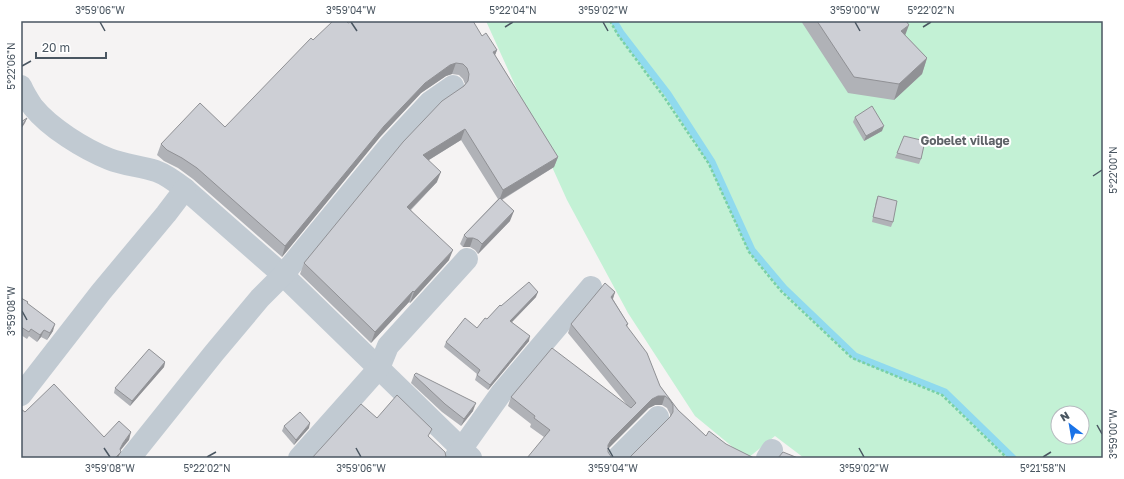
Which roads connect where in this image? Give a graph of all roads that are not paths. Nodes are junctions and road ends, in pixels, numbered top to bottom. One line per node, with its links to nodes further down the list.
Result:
1 (21, 86): 3 (street)
2 (453, 86): 5 (street)
3 (185, 188): 5 (street); 8 (street)
4 (467, 259): 7 (street)
5 (283, 275): 7 (street); 11 (street)
6 (591, 287): 10 (street)
7 (379, 368): 10 (street); 12 (street)
8 (21, 395)
9 (658, 417): 13 (street)
10 (463, 455)
11 (130, 458)
12 (299, 458)
13 (617, 458)

